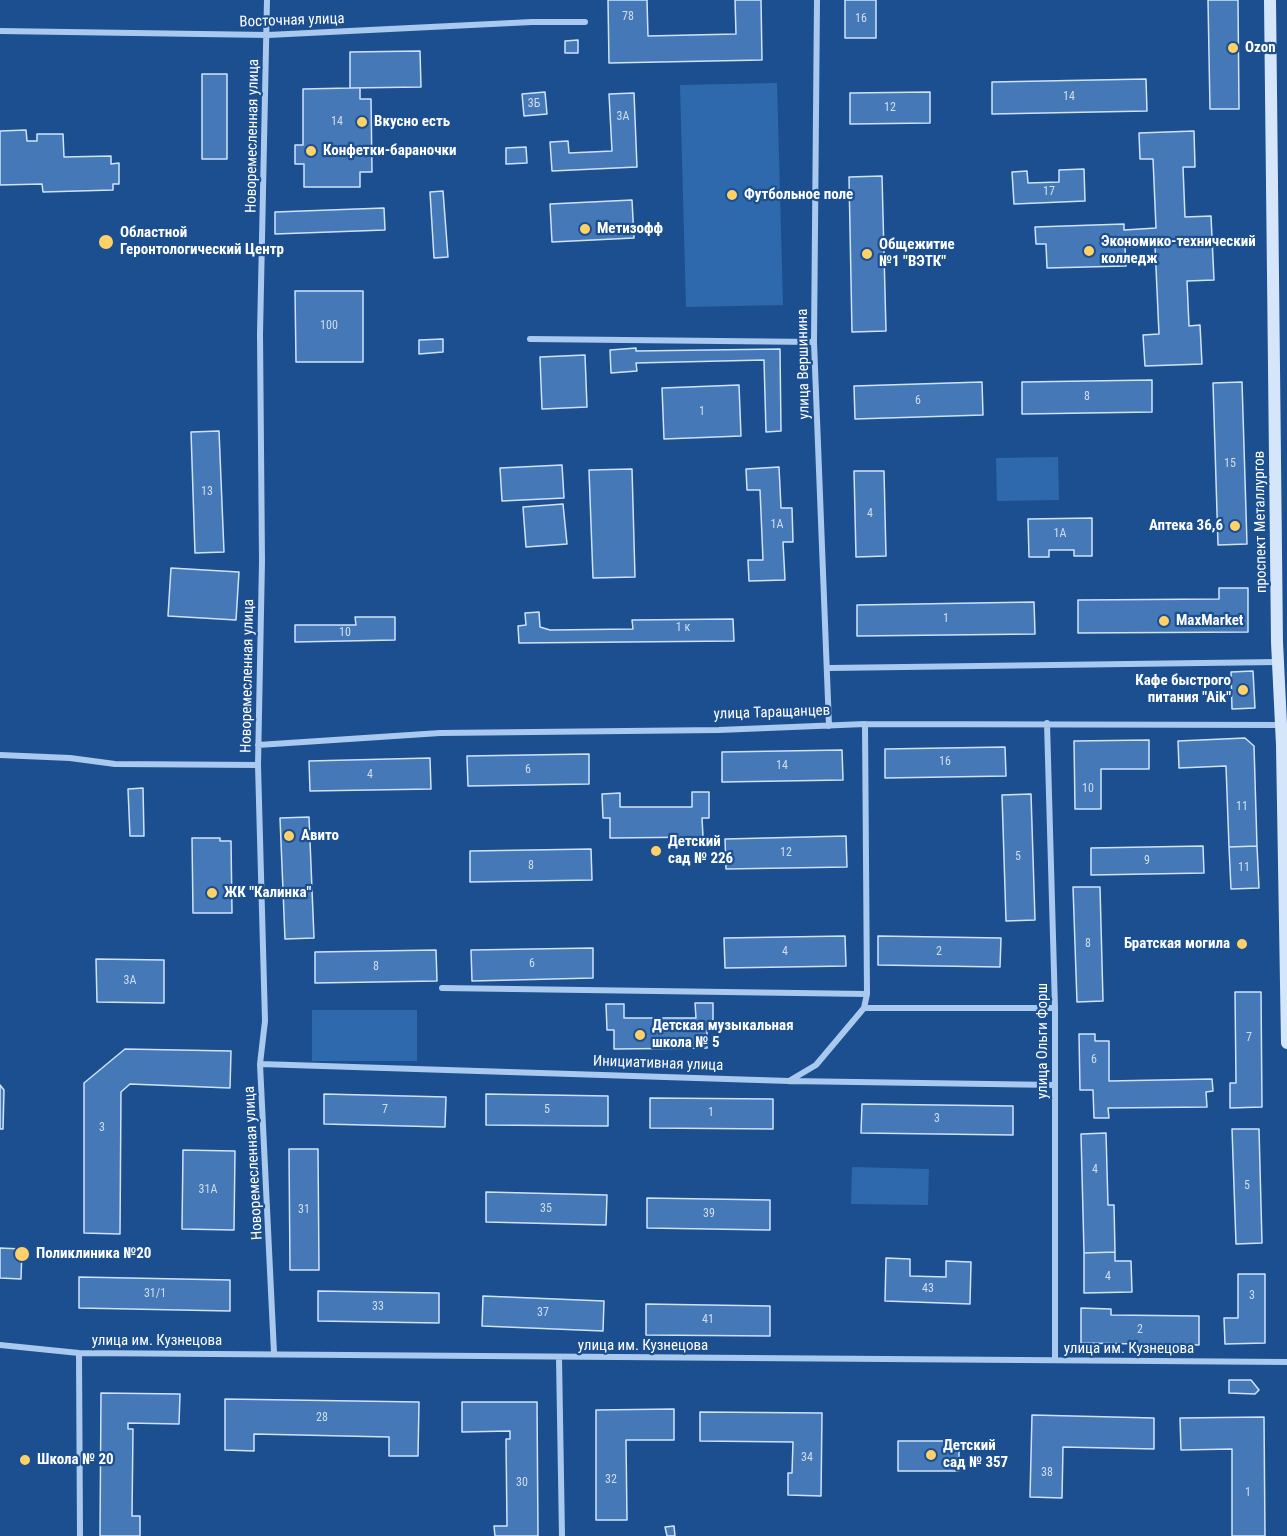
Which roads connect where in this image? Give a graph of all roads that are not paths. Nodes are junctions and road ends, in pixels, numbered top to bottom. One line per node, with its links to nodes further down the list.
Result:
1 (267, 0): 6 (street, Новоремесленная улица)
2 (817, 0): 8 (street, улица Вершинина)
3 (1270, 0): 9 (main road, проспект Металлургов)
4 (585, 22): 6 (street, Восточная улица)
5 (0, 31): 6 (street, Восточная улица)
6 (268, 35): 15 (street, Новоремесленная улица)
7 (531, 339): 8 (street)
8 (814, 342): 10 (street, улица Вершинина)
9 (1282, 662): 10 (street); 13 (main road, проспект Металлургов)
10 (829, 668): 14 (street, улица Вершинина)
11 (1047, 723): 12 (street, улица Таращанцев); 13 (street, улица Таращанцев); 21 (street, улица Ольги Форш)
12 (865, 724): 14 (street, улица Таращанцев); 19 (street)
13 (1284, 725): 22 (main road, проспект Металлургов)
14 (829, 726): 15 (street, улица Таращанцев)
15 (258, 745): 17 (street, Новоремесленная улица)
16 (0, 755): 17 (street)
17 (258, 765): 23 (street, Новоремесленная улица)
18 (442, 988): 19 (street)
19 (867, 994): 20 (street)
20 (864, 1008): 21 (street); 24 (street)
21 (1055, 1008): 25 (street, улица Ольги Форш)
22 (1287, 1043)
23 (260, 1064): 24 (street, Инициативная улица); 28 (street, Новоремесленная улица)
24 (789, 1081): 25 (street, Инициативная улица)
25 (1055, 1085): 30 (street, улица Ольги Форш)
26 (0, 1345): 27 (street, улица им. Кузнецова)
27 (79, 1353): 28 (street, улица им. Кузнецова); 32 (street)
28 (274, 1353): 29 (street, улица им. Кузнецова)
29 (559, 1358): 30 (street, улица им. Кузнецова); 33 (street)
30 (1055, 1360): 31 (street, улица им. Кузнецова)
31 (1287, 1362)
32 (80, 1536)
33 (562, 1536)

